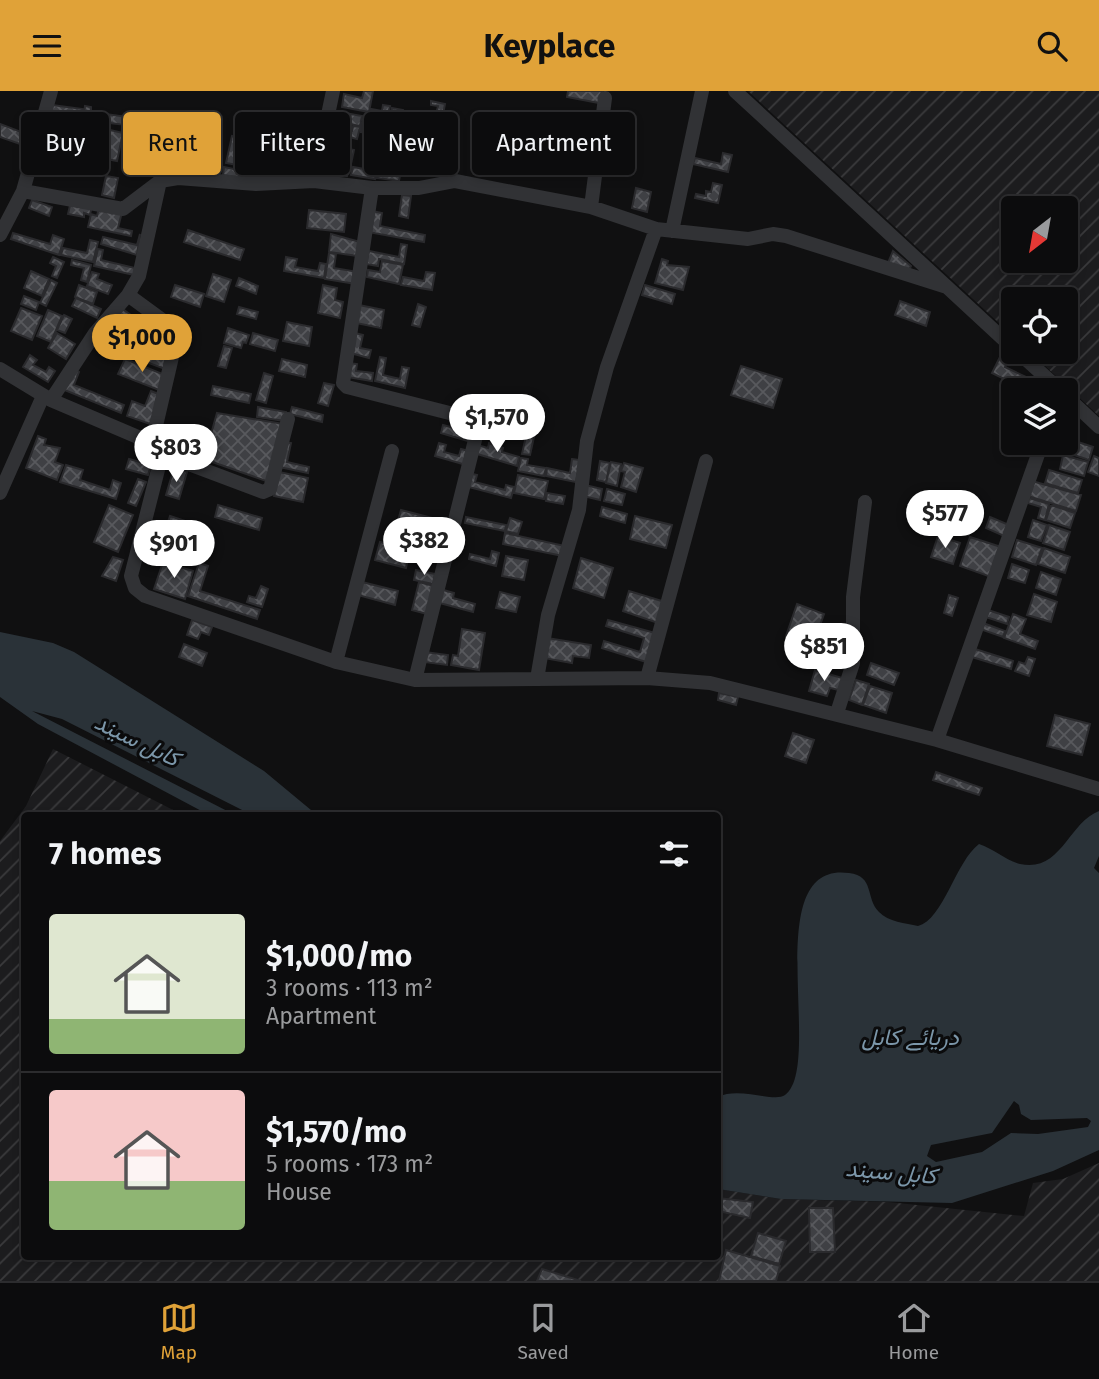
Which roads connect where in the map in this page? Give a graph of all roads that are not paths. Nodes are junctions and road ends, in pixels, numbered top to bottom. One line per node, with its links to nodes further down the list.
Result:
1 (51, 91): 9 (street)
2 (333, 91): 7 (street)
3 (702, 91): 12 (street)
4 (735, 91): 14 (street)
5 (605, 98): 10 (street)
6 (160, 181): 7 (street); 9 (street); 15 (street)
7 (314, 181): 8 (street)
8 (372, 188): 10 (street); 33 (street)
9 (23, 191): 13 (street)
10 (592, 207): 11 (street)
11 (656, 229): 12 (street); 32 (street)
12 (671, 231): 14 (street)
13 (0, 235)
14 (947, 287): 16 (street)
15 (128, 295): 20 (street); 24 (street)
16 (1001, 337)
17 (1031, 364): 19 (street)
18 (0, 369): 20 (street)
19 (1046, 378)
20 (47, 398): 24 (street); 28 (street)
21 (1078, 407): 23 (street)
22 (288, 419): 24 (street)
23 (1099, 427)
24 (157, 449): 30 (street)
25 (392, 451): 30 (street)
26 (1038, 455): 35 (street)
27 (706, 461): 31 (street)
28 (0, 493)
29 (865, 502): 34 (street)
30 (336, 662): 33 (street)
31 (647, 678): 32 (street); 34 (street)
32 (537, 679): 33 (street)
33 (415, 680)
34 (837, 713): 35 (street)
35 (937, 740): 36 (street)
36 (1099, 789)

